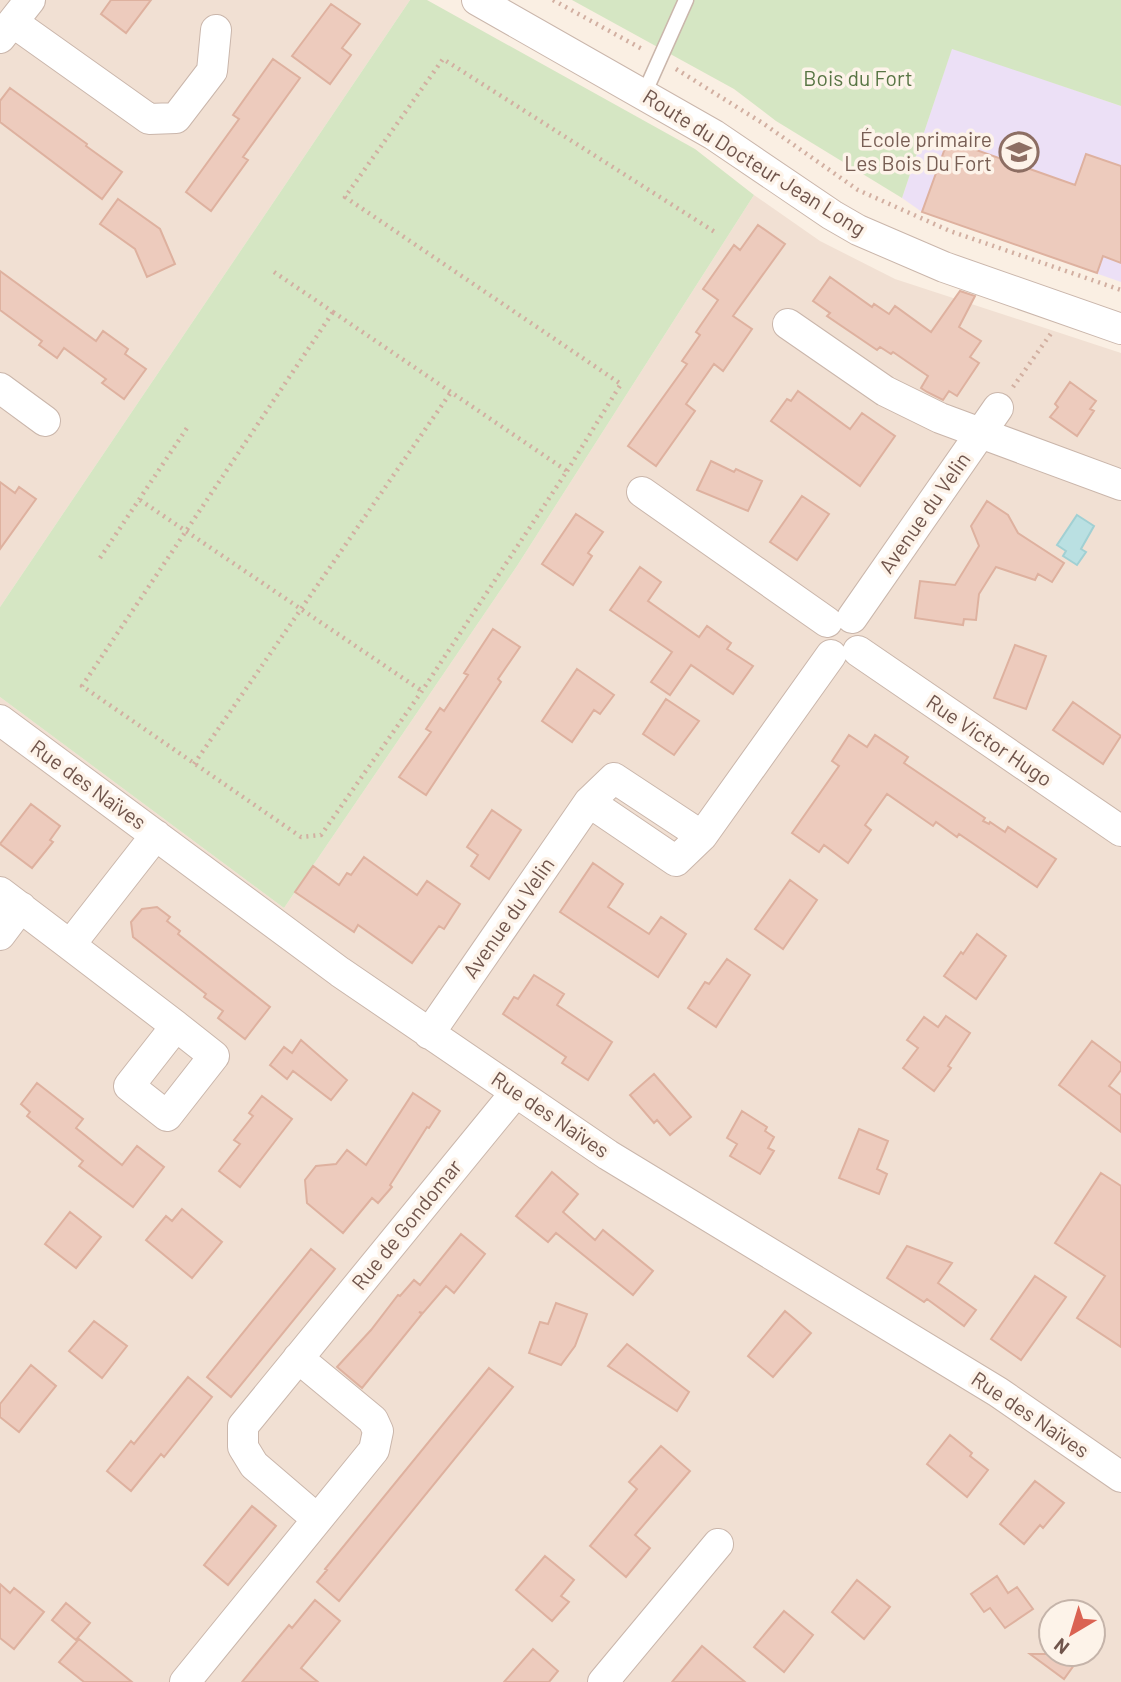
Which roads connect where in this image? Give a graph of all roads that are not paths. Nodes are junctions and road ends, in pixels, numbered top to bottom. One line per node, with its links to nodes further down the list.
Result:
1 (477, 0): 5 (street, Route du Docteur Jean Long)
2 (686, 0): 5 (lane)
3 (15, 20): 4 (street)
4 (216, 30)
5 (644, 94): 7 (street, Route du Docteur Jean Long)
6 (788, 324): 11 (street)
7 (1121, 329)
8 (0, 388): 10 (street)
9 (998, 408): 11 (street, Avenue du Velin)
10 (45, 421)
11 (982, 433): 12 (street); 14 (street, Avenue du Velin)
12 (1121, 485)
13 (642, 492): 14 (street)
14 (839, 620): 15 (street)
15 (844, 653): 17 (street, Rue Victor Hugo); 23 (street, Avenue du Velin)
16 (0, 720): 18 (street, Rue des Naïves)
17 (1121, 831)
18 (156, 835): 21 (street); 23 (street, Rue des Naïves)
19 (10, 900): 20 (street); 21 (street)
20 (0, 935)
21 (70, 945): 22 (street)
22 (176, 1026)
23 (429, 1034): 24 (street, Rue des Naïves)
24 (516, 1092): 25 (street, Rue de Gondomar); 26 (street, Rue des Naïves)
25 (298, 1358): 27 (street, Rue de Gondomar); 27 (street)
26 (1121, 1476)
27 (317, 1519): 29 (street)
28 (718, 1545): 30 (street)
29 (185, 1682)
30 (603, 1682)

